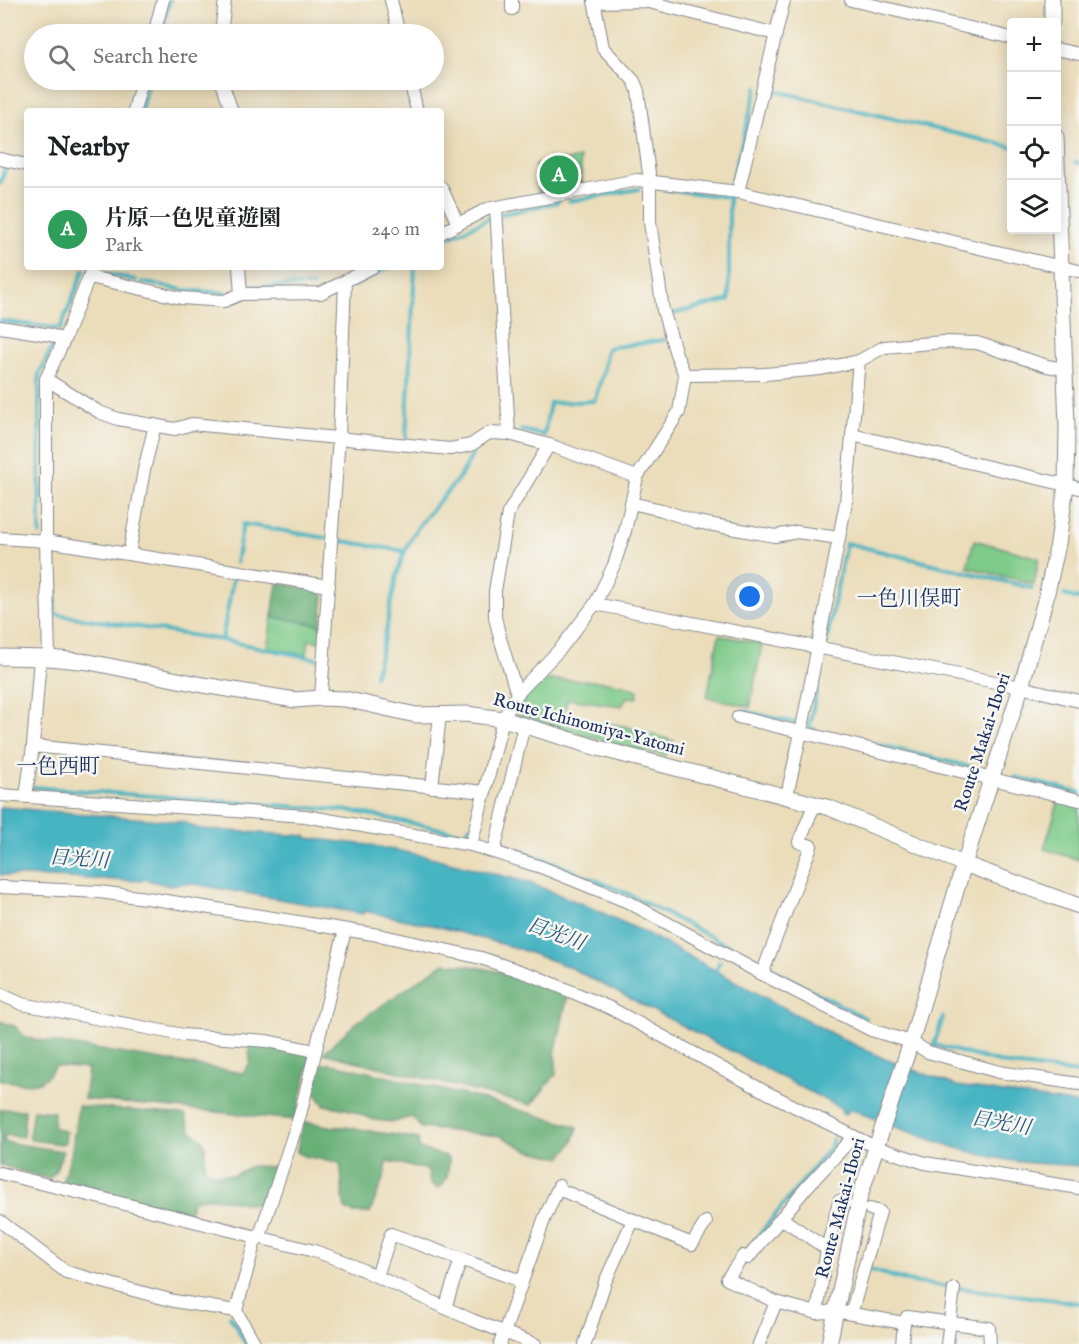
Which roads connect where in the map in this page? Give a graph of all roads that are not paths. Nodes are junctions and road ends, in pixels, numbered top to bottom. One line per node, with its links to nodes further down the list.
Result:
1 (163, 0): 10 (street)
2 (225, 0): 11 (street)
3 (391, 0): 12 (street)
4 (784, 0): 13 (street)
5 (851, 0): 14 (street)
6 (1052, 0): 9 (main road)
7 (594, 1): 8 (street); 26 (street)
8 (645, 1): 13 (street)
9 (1052, 18)
10 (157, 24)
11 (222, 24)
12 (397, 24)
13 (776, 34): 27 (street)
14 (1007, 37)
15 (1061, 50): 16 (street)
16 (1079, 54)
17 (139, 90): 20 (street)
18 (225, 90): 21 (street)
19 (412, 90): 22 (street)
20 (135, 108)
21 (231, 108)
22 (416, 108)
23 (0, 159): 24 (street)
24 (24, 164)
25 (1058, 180): 32 (main road, Route Makai-Ibori)
26 (650, 181): 27 (street); 29 (street); 43 (street)
27 (738, 192): 32 (street)
28 (444, 194): 30 (street)
29 (496, 207): 30 (street); 46 (street)
30 (458, 224): 31 (street)
31 (444, 231)
32 (1062, 267): 35 (street); 42 (main road, Route Makai-Ibori)
33 (239, 270): 38 (street)
34 (368, 270): 37 (street)
35 (1079, 271)
36 (91, 272): 38 (street); 40 (street)
37 (345, 281): 38 (street); 48 (street)
38 (241, 294)
39 (0, 327): 40 (street)
40 (64, 340): 44 (street)
41 (859, 361): 42 (street); 43 (street); 47 (street)
42 (1066, 369): 51 (main road, Route Makai-Ibori)
43 (685, 375): 50 (street)
44 (46, 379): 45 (street); 55 (street)
45 (155, 425): 48 (street); 56 (street)
46 (509, 434): 48 (street); 49 (street)
47 (852, 435): 51 (street); 54 (street)
48 (339, 438): 57 (street)
49 (549, 445): 50 (street); 63 (street)
50 (637, 477): 52 (street)
51 (1072, 487): 62 (main road, Route Makai-Ibori)
52 (631, 503): 54 (street); 58 (street)
53 (0, 538): 55 (street)
54 (839, 538): 59 (street)
55 (46, 540): 56 (street); 61 (street)
56 (129, 554): 57 (street)
57 (329, 586): 64 (street)
58 (595, 604): 59 (street); 63 (street)
59 (818, 648): 62 (street); 70 (street)
60 (0, 657): 61 (main road, Route Ichinomiya-Yatomi)
61 (44, 658): 64 (main road, Route Ichinomiya-Yatomi); 71 (street)
62 (1021, 687): 65 (street); 72 (main road, Route Makai-Ibori)
63 (517, 694): 68 (street)
64 (321, 698): 66 (main road, Route Ichinomiya-Yatomi)
65 (1079, 701)
66 (440, 715): 68 (main road, Route Ichinomiya-Yatomi); 73 (street)
67 (738, 717): 70 (street)
68 (503, 718): 69 (main road, Route Ichinomiya-Yatomi); 74 (street)
69 (524, 725): 76 (main road, Route Ichinomiya-Yatomi); 81 (street)
70 (801, 733): 72 (street); 76 (street)
71 (33, 746): 73 (street); 77 (street)
72 (991, 779): 78 (street); 82 (main road, Route Makai-Ibori)
73 (432, 787): 74 (street)
74 (485, 792): 80 (street)
75 (0, 795): 77 (street)
76 (787, 795): 79 (main road, Route Ichinomiya-Yatomi)
77 (26, 796): 80 (street)
78 (1079, 800)
79 (815, 803): 82 (main road, Route Ichinomiya-Yatomi); 86 (street)
80 (471, 845): 81 (street)
81 (494, 852): 86 (street)
82 (964, 864): 84 (main road, Route Ichinomiya-Yatomi); 88 (main road, Route Makai-Ibori)
83 (0, 887): 85 (street)
84 (1079, 906)
85 (345, 930): 89 (street); 91 (street)
86 (762, 974): 88 (street)
87 (0, 994): 89 (street)
88 (910, 1044): 90 (street); 92 (main road, Route Makai-Ibori)
89 (315, 1051): 101 (street)
90 (1079, 1084)
91 (853, 1137): 92 (street); 97 (street)
92 (877, 1142): 94 (street); 110 (main road, Route Makai-Ibori)
93 (0, 1173): 101 (street)
94 (1079, 1188)
95 (845, 1203): 102 (street)
96 (870, 1209): 112 (street)
97 (781, 1218): 102 (street); 107 (street)
98 (633, 1220): 100 (street); 105 (street); 118 (street)
99 (0, 1221): 109 (street)
100 (706, 1222)
101 (257, 1237): 104 (street); 109 (street)
102 (827, 1249): 111 (street)
103 (462, 1259): 104 (street); 105 (street); 108 (street)
104 (376, 1276): 108 (street)
105 (521, 1281): 115 (street)
106 (954, 1289): 113 (street)
107 (776, 1302): 111 (street); 119 (street)
108 (444, 1308): 115 (street)
109 (236, 1311): 116 (street)
110 (835, 1311): 111 (street); 112 (street); 120 (main road, Route Makai-Ibori)
111 (817, 1313)
112 (851, 1314): 114 (street)
113 (950, 1322): 114 (street); 122 (street); 123 (street)
114 (904, 1323): 121 (street)
115 (502, 1338): 117 (street)
116 (255, 1344)
117 (535, 1344)
118 (585, 1344)
119 (759, 1344)
120 (829, 1344)
121 (902, 1344)
122 (947, 1344)
123 (990, 1344)

